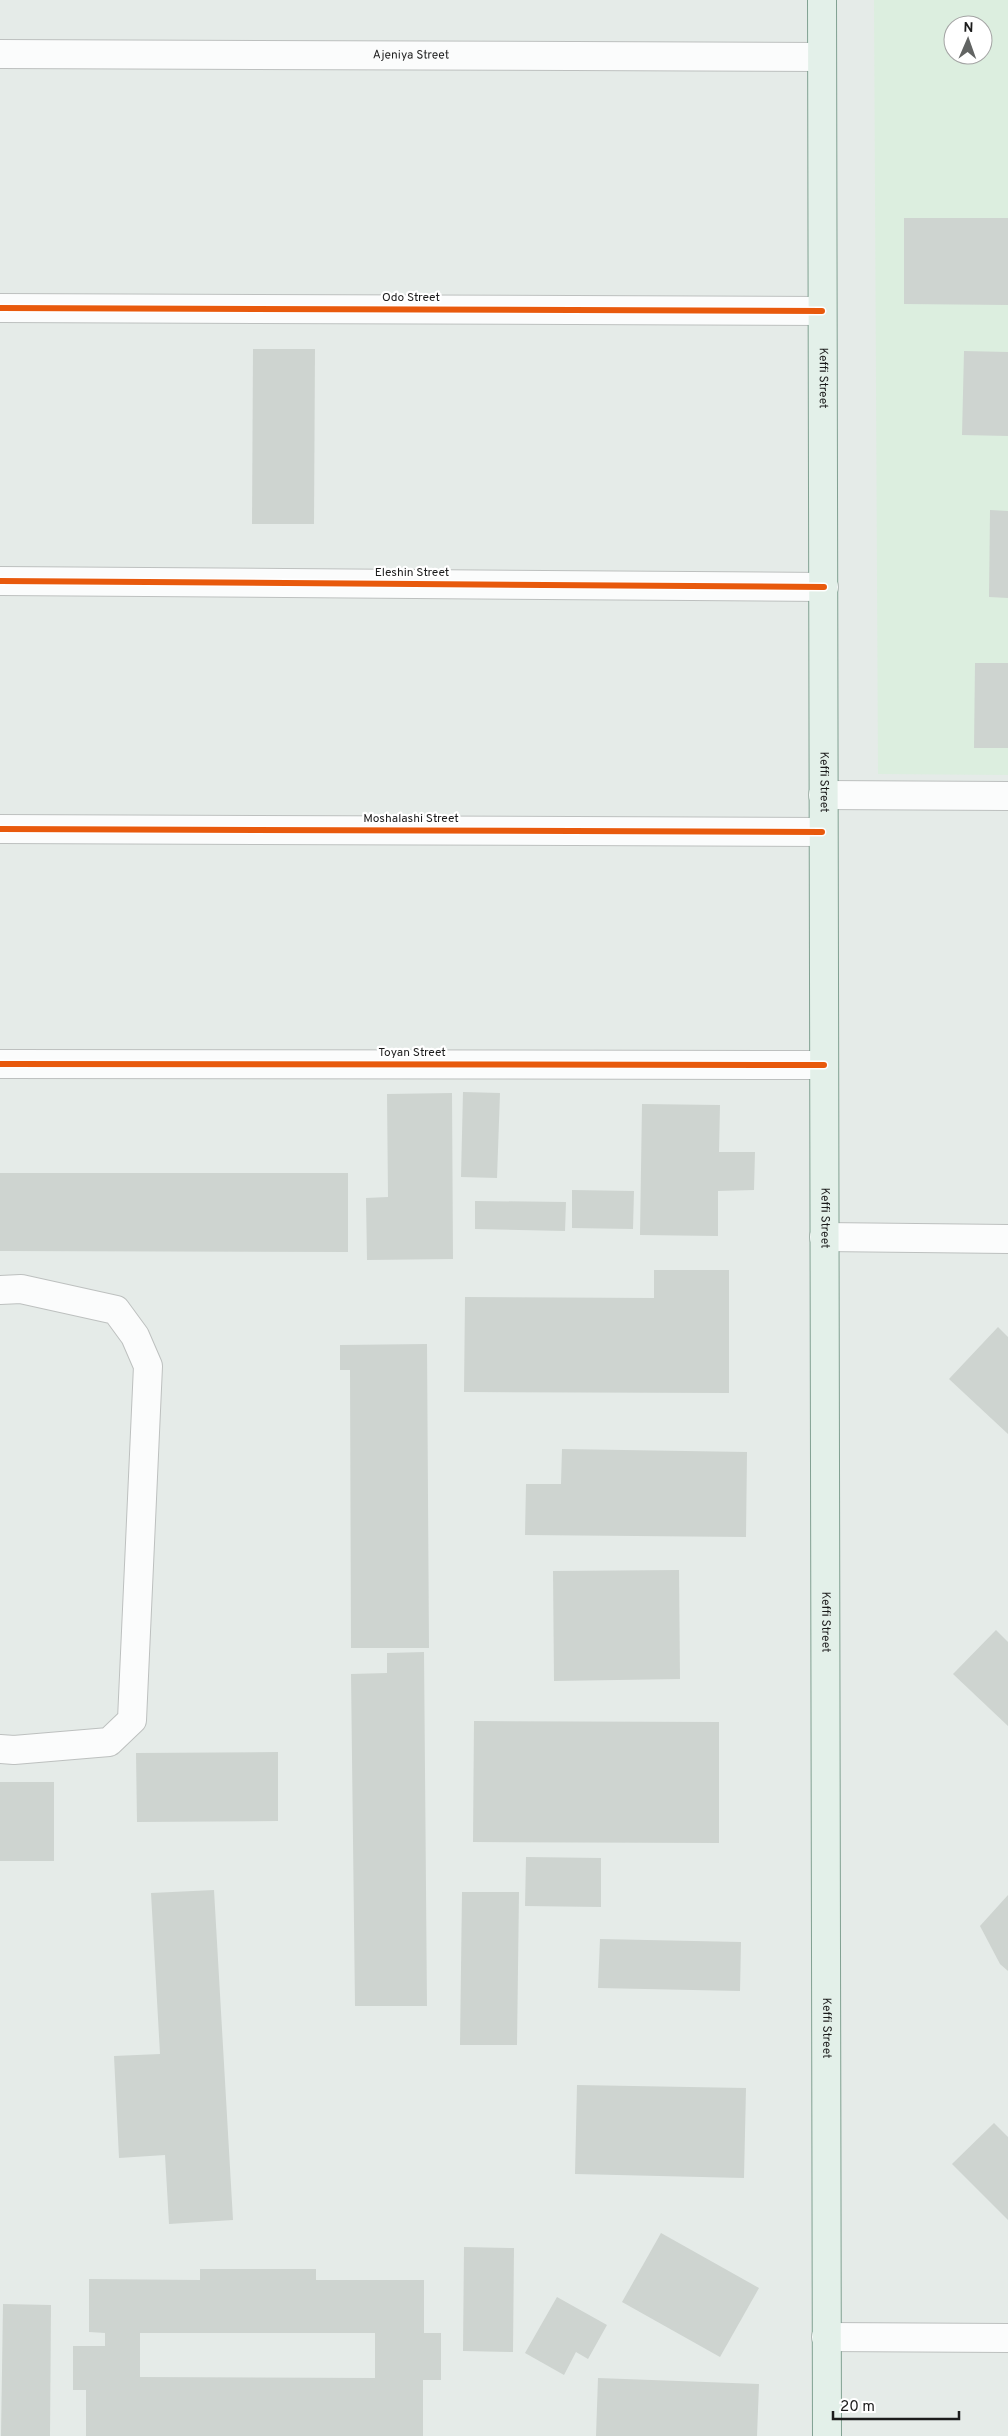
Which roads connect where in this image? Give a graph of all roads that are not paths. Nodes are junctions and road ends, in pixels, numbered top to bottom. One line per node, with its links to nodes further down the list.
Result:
1 (822, 0): 3 (main road, Keffi Street)
2 (0, 54): 3 (street, Ajeniya Street)
3 (822, 57): 5 (main road, Keffi Street)
4 (0, 308): 5 (street, Odo Street)
5 (822, 311): 7 (main road, Keffi Street)
6 (0, 581): 7 (street, Eleshin Street)
7 (824, 587): 8 (main road, Keffi Street)
8 (823, 795): 9 (street); 11 (main road, Keffi Street)
9 (1008, 796)
10 (0, 829): 11 (street, Moshalashi Street)
11 (822, 832): 13 (main road, Keffi Street)
12 (0, 1064): 13 (street, Toyan Street)
13 (824, 1064): 14 (main road, Keffi Street)
14 (824, 1237): 15 (street); 18 (main road, Keffi Street)
15 (1008, 1239)
16 (0, 1290): 17 (street)
17 (0, 1749)
18 (826, 2337): 19 (street); 20 (main road, Keffi Street)
19 (1008, 2338)
20 (827, 2436)

